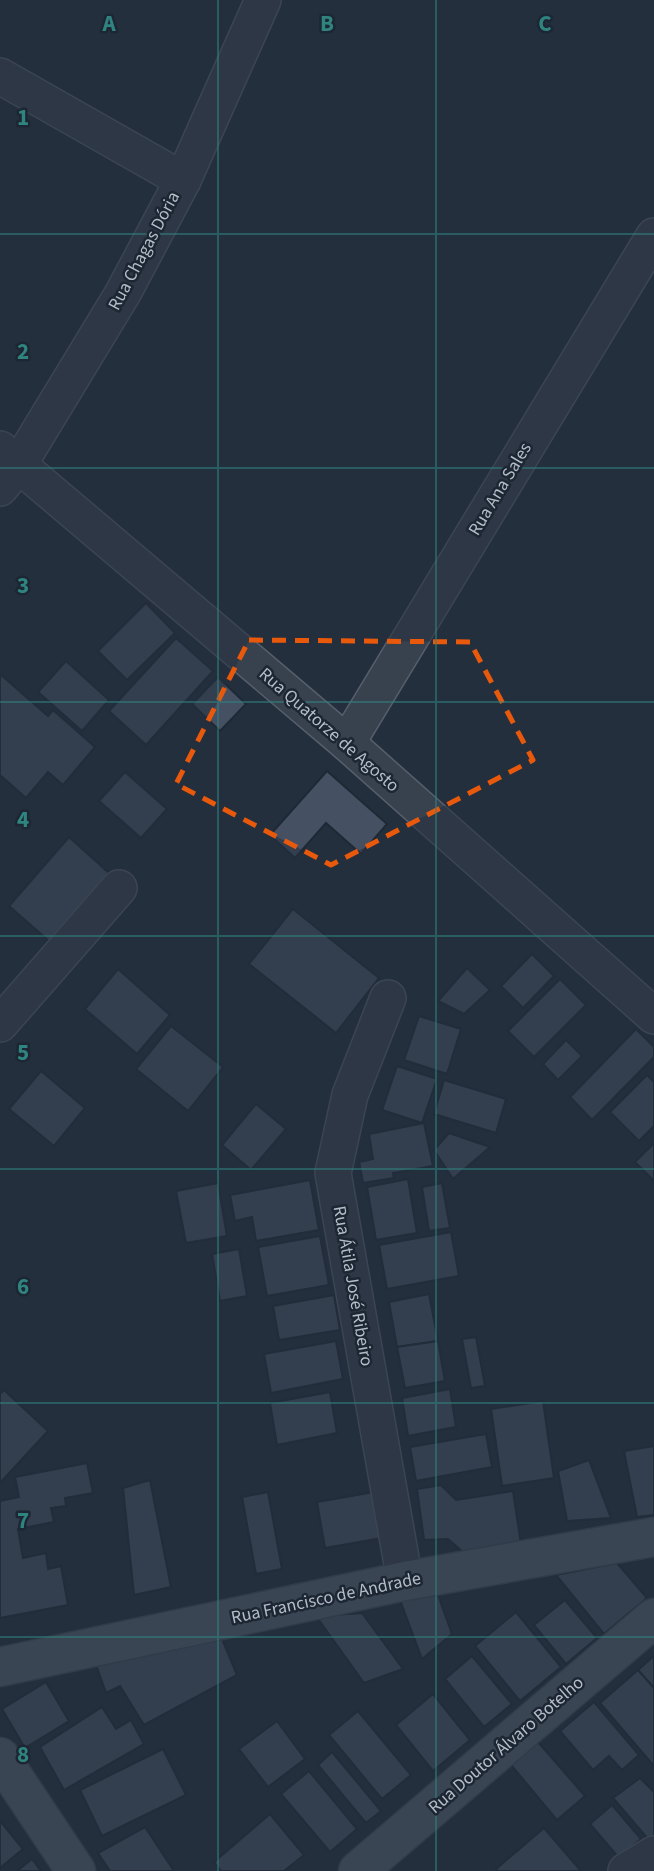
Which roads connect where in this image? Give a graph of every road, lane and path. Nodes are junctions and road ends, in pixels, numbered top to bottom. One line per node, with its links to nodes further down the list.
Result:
1 (263, 0): 3 (street, Rua Chagas Dória)
2 (0, 76): 3 (street)
3 (183, 180): 5 (street, Rua Chagas Dória)
4 (654, 236): 6 (street, Rua Ana Sales)
5 (6, 468): 6 (street, Rua Quatorze de Agosto)
6 (346, 743): 9 (street, Rua Quatorze de Agosto)
7 (119, 888): 10 (street)
8 (388, 998): 12 (street, Rua Átila José Ribeiro)
9 (654, 1016)
10 (0, 1024)
11 (654, 1537): 12 (main road, Rua Francisco de Andrade)
12 (405, 1581): 14 (main road, Rua Francisco de Andrade)
13 (654, 1618): 17 (main road, Rua Doutor Álvaro Botelho)
14 (0, 1667)
15 (0, 1757): 16 (main road)
16 (76, 1871)
17 (358, 1871)

